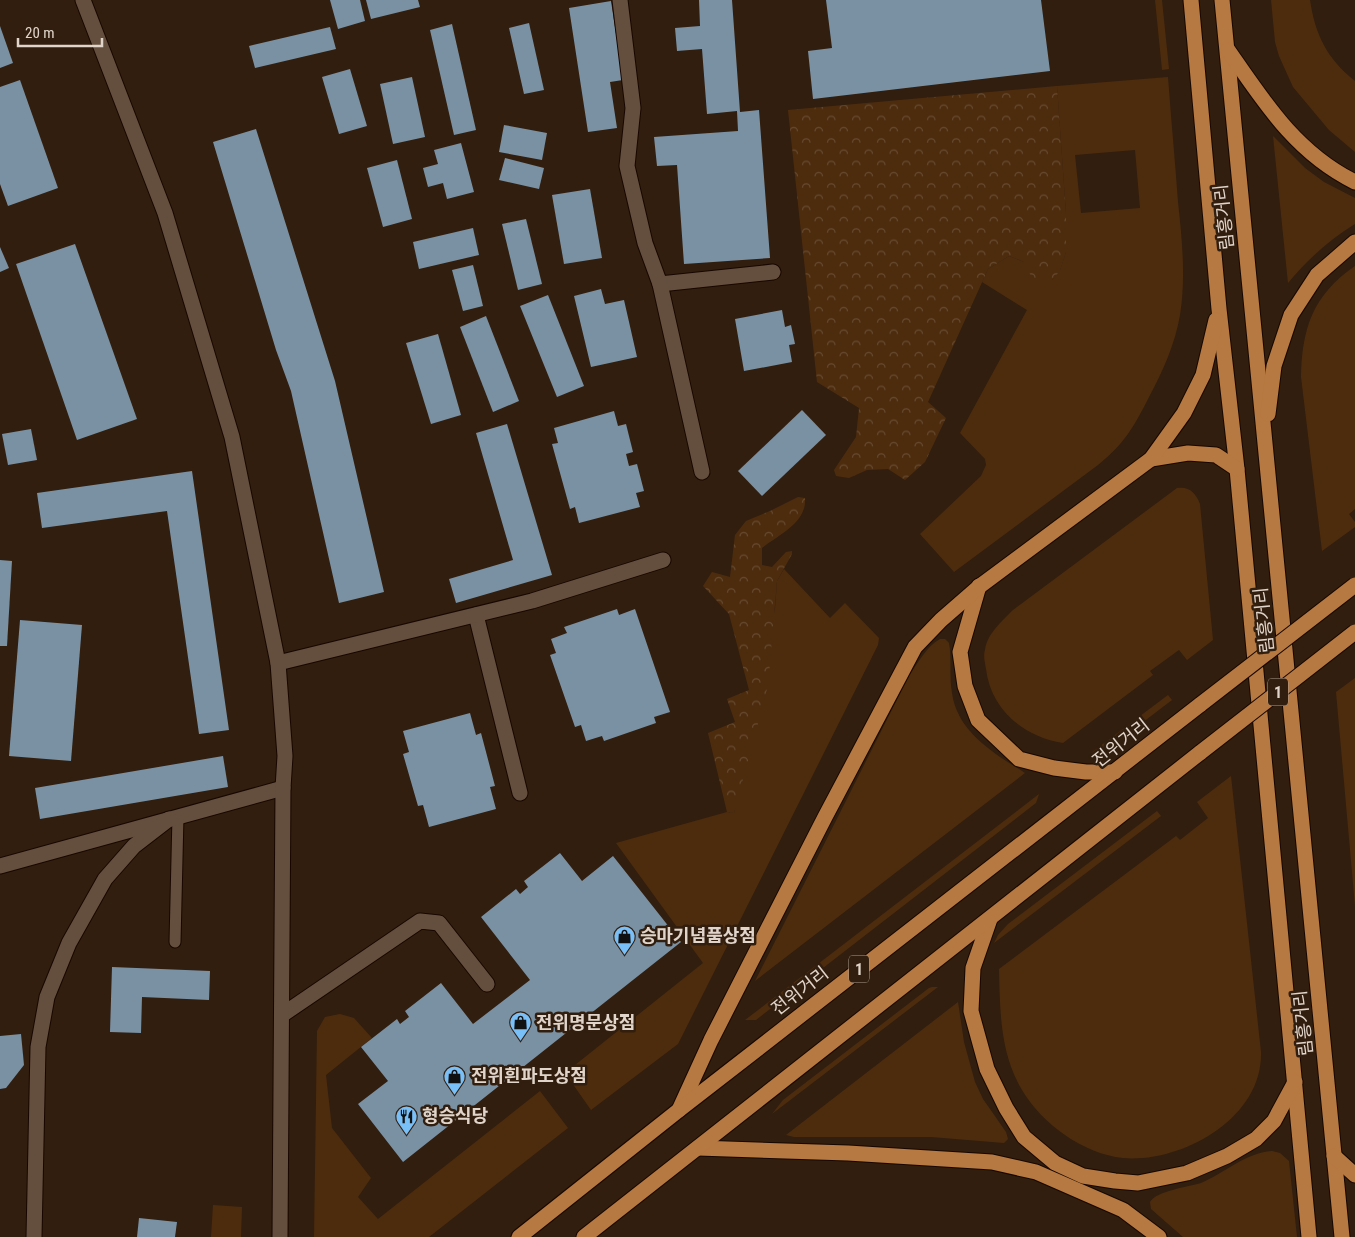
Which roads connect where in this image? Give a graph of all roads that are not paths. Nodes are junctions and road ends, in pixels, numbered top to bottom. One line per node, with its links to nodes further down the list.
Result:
1 (620, 0): 9 (street)
2 (1191, 0): 10 (main road, 림흥거리)
3 (1222, 0): 5 (main road, 림흥거리)
4 (87, 1): 20 (street)
5 (1226, 48): 6 (main road); 11 (main road, 림흥거리)
6 (1355, 182)
7 (1355, 242): 11 (main road)
8 (773, 272): 9 (street)
9 (660, 284): 14 (street)
10 (1219, 309): 12 (main road); 13 (main road, 림흥거리)
11 (1265, 443): 33 (main road, 림흥거리)
12 (1150, 459): 13 (main road); 17 (main road)
13 (1237, 469): 30 (main road, 림흥거리)
14 (702, 472)
15 (664, 560): 18 (street)
16 (1355, 585): 21 (main road, 전위거리 / 1, bridge)
17 (980, 586): 21 (main road); 31 (main road)
18 (476, 615): 20 (street); 23 (street)
19 (1355, 632): 26 (main road, 1, bridge)
20 (278, 664): 22 (street)
21 (1115, 772): 31 (main road, 전위거리 / 1)
22 (283, 788): 24 (street); 29 (street)
23 (520, 793)
24 (173, 817): 25 (street); 27 (lane); 35 (street)
25 (0, 866)
26 (990, 919): 30 (main road); 32 (main road, 1)
27 (175, 942)
28 (487, 984): 29 (street)
29 (282, 1015): 36 (street)
30 (1295, 1082): 40 (main road, 림흥거리)
31 (678, 1110): 37 (main road, 전위거리 / 1)
32 (698, 1148): 38 (main road, 1); 39 (main road)
33 (1334, 1156): 34 (main road); 41 (main road, 림흥거리)
34 (1355, 1175)
35 (34, 1237)
36 (280, 1237)
37 (519, 1237)
38 (584, 1237)
39 (1159, 1237)
40 (1309, 1237)
41 (1342, 1237)

